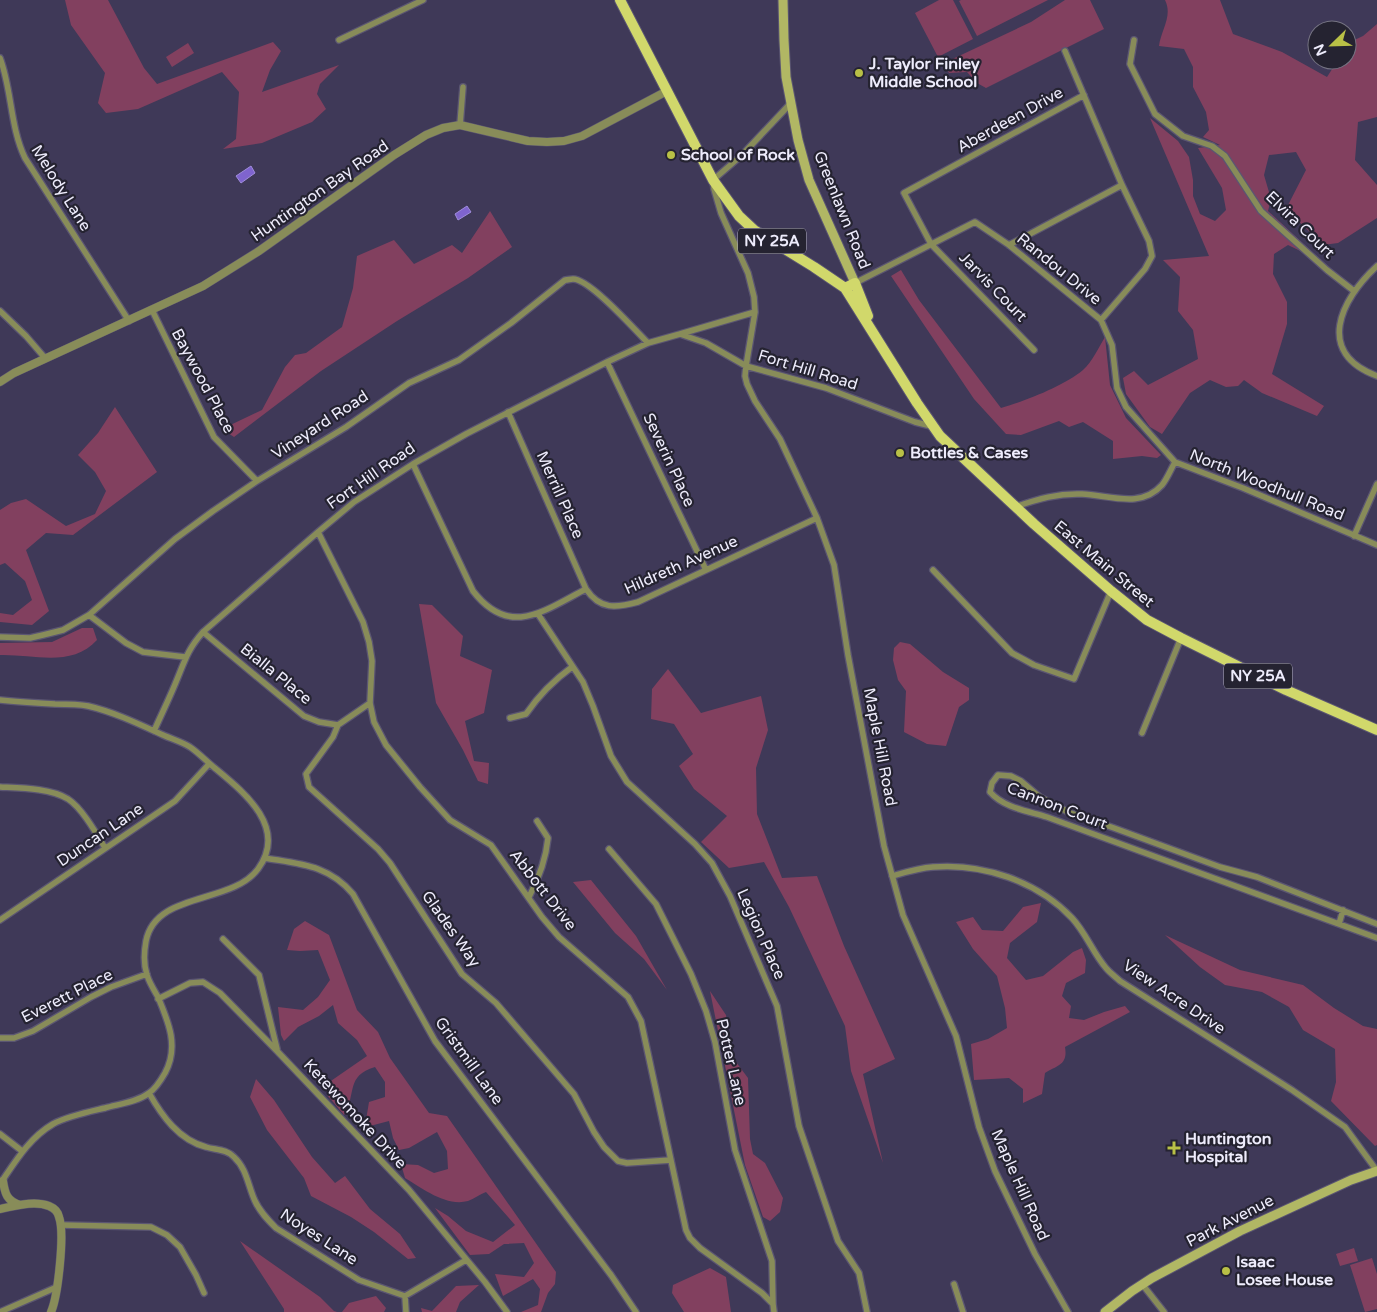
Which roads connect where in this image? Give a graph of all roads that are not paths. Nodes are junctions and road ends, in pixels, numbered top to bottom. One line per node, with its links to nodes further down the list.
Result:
1 (422, 0): 4 (street)
2 (620, 0): 9 (main road, East Main Street / NY 25A)
3 (783, 0): 11 (main road, Greenlawn Road)
4 (340, 40)
5 (1134, 40): 20 (street, Elvira Court)
6 (1065, 51): 10 (street)
7 (0, 58): 25 (street, Melody Lane)
8 (463, 87): 12 (street)
9 (667, 91): 12 (street, Huntington Bay Road); 13 (main road, East Main Street / NY 25A)
10 (1084, 95): 14 (street, Aberdeen Drive); 15 (street, Aberdeen Drive)
11 (790, 104): 13 (street); 18 (main road, Greenlawn Road)
12 (460, 125): 21 (street, Huntington Bay Road)
13 (714, 180): 19 (main road, East Main Street / NY 25A); 23 (street, Maple Hill Road)
14 (1122, 185): 16 (street); 24 (street, Aberdeen Drive)
15 (931, 244): 16 (street, Randou Drive); 18 (street, Randou Drive); 29 (street, Jarvis Court)
16 (1009, 245): 24 (street, Randou Drive)
17 (1377, 266): 20 (street)
18 (855, 283): 19 (main road); 27 (main road, East Main Street / NY 25A)
19 (845, 288): 27 (main road, East Main Street)
20 (1354, 291): 33 (street)
21 (152, 310): 25 (street, Huntington Bay Road); 39 (street, Baywood Place)
22 (0, 311): 30 (street)
23 (755, 312): 26 (street, Fort Hill Road); 32 (street, Maple Hill Road)
24 (1101, 320): 37 (street, Randou Drive)
25 (129, 321): 30 (street, Huntington Bay Road)
26 (680, 334): 28 (street, Fort Hill Road); 32 (street, Fort Hill Road)
27 (878, 339): 36 (main road, East Main Street / NY 25A)
28 (648, 343): 31 (street, Fort Hill Road); 39 (street, Vineyard Road)
29 (1034, 350)
30 (45, 358): 34 (street, Huntington Bay Road)
31 (607, 362): 35 (street, Fort Hill Road); 46 (street, Severin Place)
32 (746, 366): 36 (street, Fort Hill Road); 42 (street, Maple Hill Road)
33 (1377, 376)
34 (0, 382)
35 (508, 412): 38 (street, Fort Hill Road); 48 (street, Merrill Place)
36 (931, 426): 41 (main road, East Main Street / NY 25A)
37 (1175, 462): 41 (street, North Woodhull Road); 44 (street, North Woodhull Road)
38 (413, 464): 43 (street, Fort Hill Road); 50 (street)
39 (257, 481): 51 (street, Vineyard Road)
40 (1377, 484): 44 (street)
41 (1015, 507): 49 (main road, East Main Street / NY 25A)
42 (817, 518): 46 (street, Hildreth Avenue); 73 (street, Maple Hill Road)
43 (318, 532): 52 (street, Fort Hill Road); 58 (street, Abbott Drive)
44 (1354, 536): 45 (street, North Woodhull Road)
45 (1377, 545)
46 (706, 570): 48 (street, Hildreth Avenue)
47 (933, 570): 49 (street)
48 (586, 589): 50 (street)
49 (1111, 591): 54 (main road, East Main Street / NY 25A)
50 (538, 614): 56 (street, Legion Place)
51 (89, 615): 53 (street, Vineyard Road); 55 (street)
52 (203, 632): 55 (street, Fort Hill Road); 60 (street, Bialla Place)
53 (0, 637)
54 (1181, 638): 61 (main road, East Main Street / NY 25A); 63 (street)
55 (185, 657): 62 (street, Fort Hill Road)
56 (572, 667): 59 (street); 108 (street, Legion Place)
57 (0, 700): 62 (street)
58 (370, 704): 60 (street, Glades Way); 75 (street, Abbott Drive)
59 (510, 718)
60 (338, 725): 89 (street, Glades Way)
61 (1377, 730)
62 (154, 731): 64 (street)
63 (1142, 733)
64 (209, 764): 69 (street, Duncan Lane); 71 (street)
65 (0, 787): 69 (street)
66 (537, 822): 75 (street)
67 (1100, 823): 68 (street); 68 (street, Cannon Court); 72 (street, Cannon Court)
68 (1096, 835): 74 (street, Cannon Court)
69 (105, 848): 77 (street, Duncan Lane)
70 (609, 849): 101 (street, Potter Lane)
71 (265, 858): 82 (street); 106 (street, Gristmill Lane)
72 (1227, 869): 74 (street); 76 (street, Cannon Court)
73 (892, 876): 90 (street, View Acre Drive); 110 (street, Maple Hill Road)
74 (1224, 882): 78 (street, Cannon Court)
75 (529, 897): 89 (street, Abbott Drive)
76 (1343, 910): 78 (street); 79 (street, Cannon Court)
77 (0, 920)
78 (1339, 924): 80 (street, Cannon Court)
79 (1377, 924)
80 (1377, 938)
81 (223, 939): 85 (street)
82 (146, 974): 83 (street); 84 (street, Everett Place)
83 (158, 998): 85 (street, Ketewomoke Drive); 86 (street)
84 (0, 1038)
85 (277, 1051): 95 (street, Ketewomoke Drive)
86 (149, 1093): 88 (street); 100 (street, Noyes Lane)
87 (0, 1134): 88 (street)
88 (22, 1151): 91 (street)
89 (671, 1160): 101 (street, Abbott Drive)
90 (1377, 1171): 97 (main road, Park Avenue)
91 (1, 1183): 92 (street)
92 (20, 1205): 93 (street); 94 (street)
93 (0, 1210)
94 (61, 1225): 98 (street); 99 (street)
95 (466, 1260): 100 (street); 105 (street, Ketewomoke Drive)
96 (954, 1284): 109 (street)
97 (1142, 1284): 111 (main road, Park Avenue); 112 (street)
98 (57, 1287): 102 (street); 103 (street)
99 (204, 1293)
100 (405, 1296): 104 (street)
101 (773, 1304): 107 (street)
102 (0, 1312)
103 (51, 1312)
104 (406, 1312)
105 (507, 1312)
106 (636, 1312)
107 (774, 1312)
108 (866, 1312)
109 (962, 1312)
110 (1068, 1312)
111 (1105, 1312)
112 (1164, 1312)

